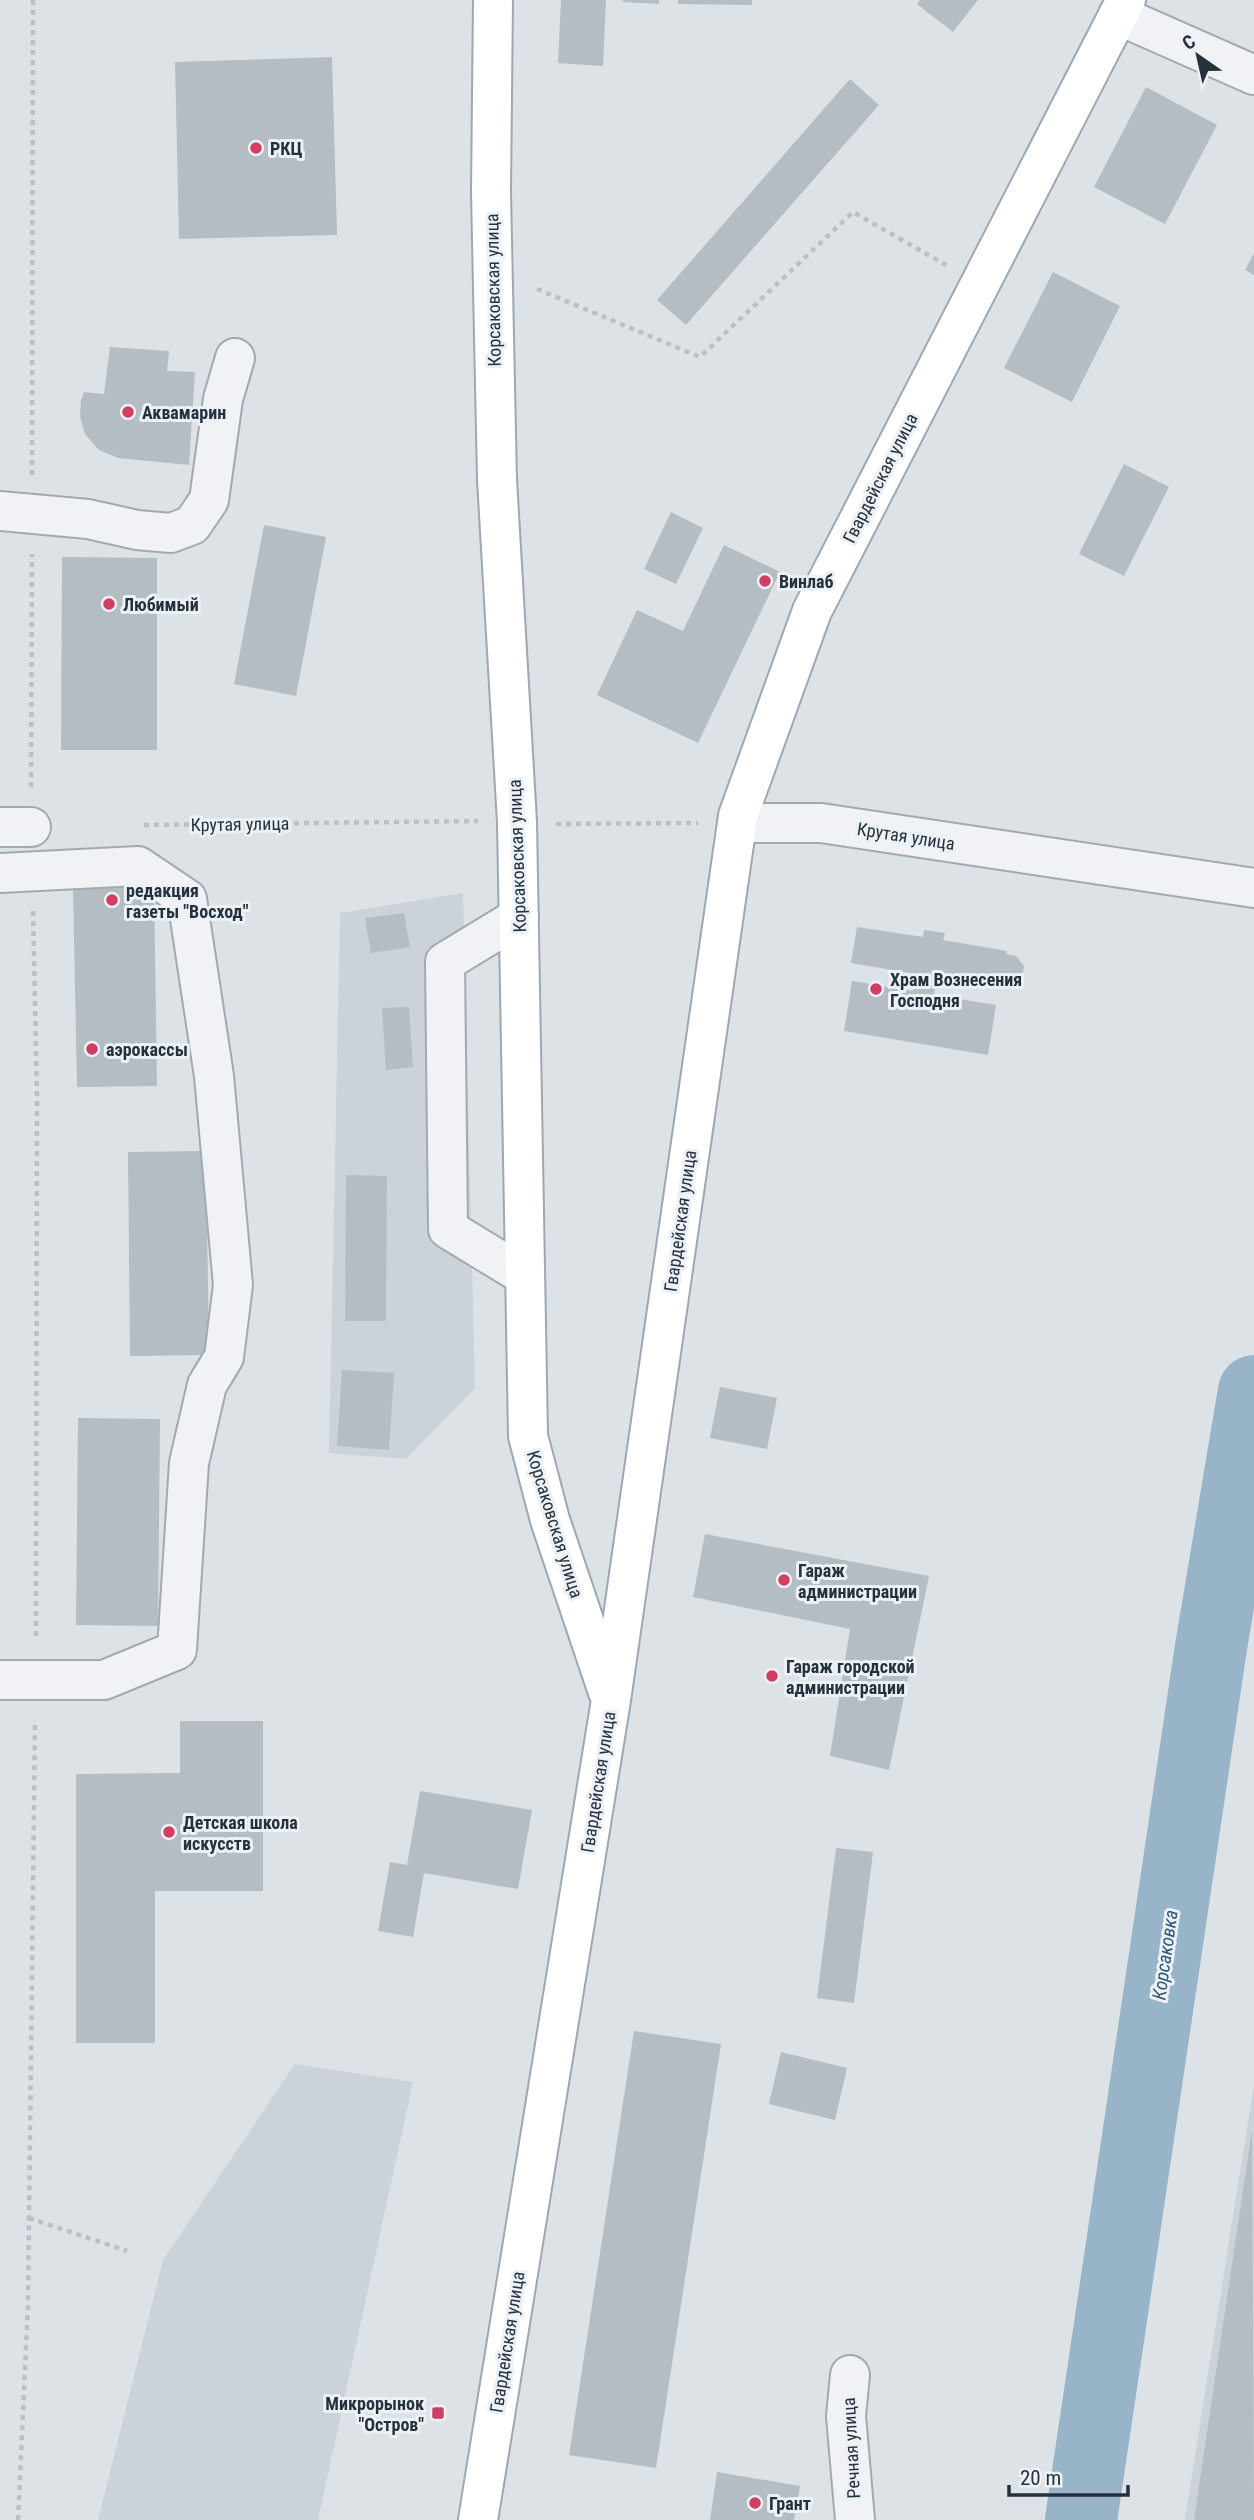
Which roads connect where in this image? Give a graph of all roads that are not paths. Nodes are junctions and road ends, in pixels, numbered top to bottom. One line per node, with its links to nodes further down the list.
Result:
1 (493, 0): 9 (main road, Корсаковская улица)
2 (1122, 8): 3 (street); 6 (main road, Гвардейская улица)
3 (1254, 75)
4 (235, 358): 5 (street)
5 (16, 511)
6 (737, 823): 8 (street, Крутая улица); 12 (main road, Гвардейская улица)
7 (0, 873): 11 (street)
8 (1254, 888)
9 (519, 917): 10 (main road, Корсаковская улица); 10 (street)
10 (525, 1276): 12 (main road, Корсаковская улица)
11 (0, 1681)
12 (611, 1700): 14 (main road, Гвардейская улица)
13 (850, 2375): 15 (street, Речная улица)
14 (478, 2520)
15 (855, 2520)

